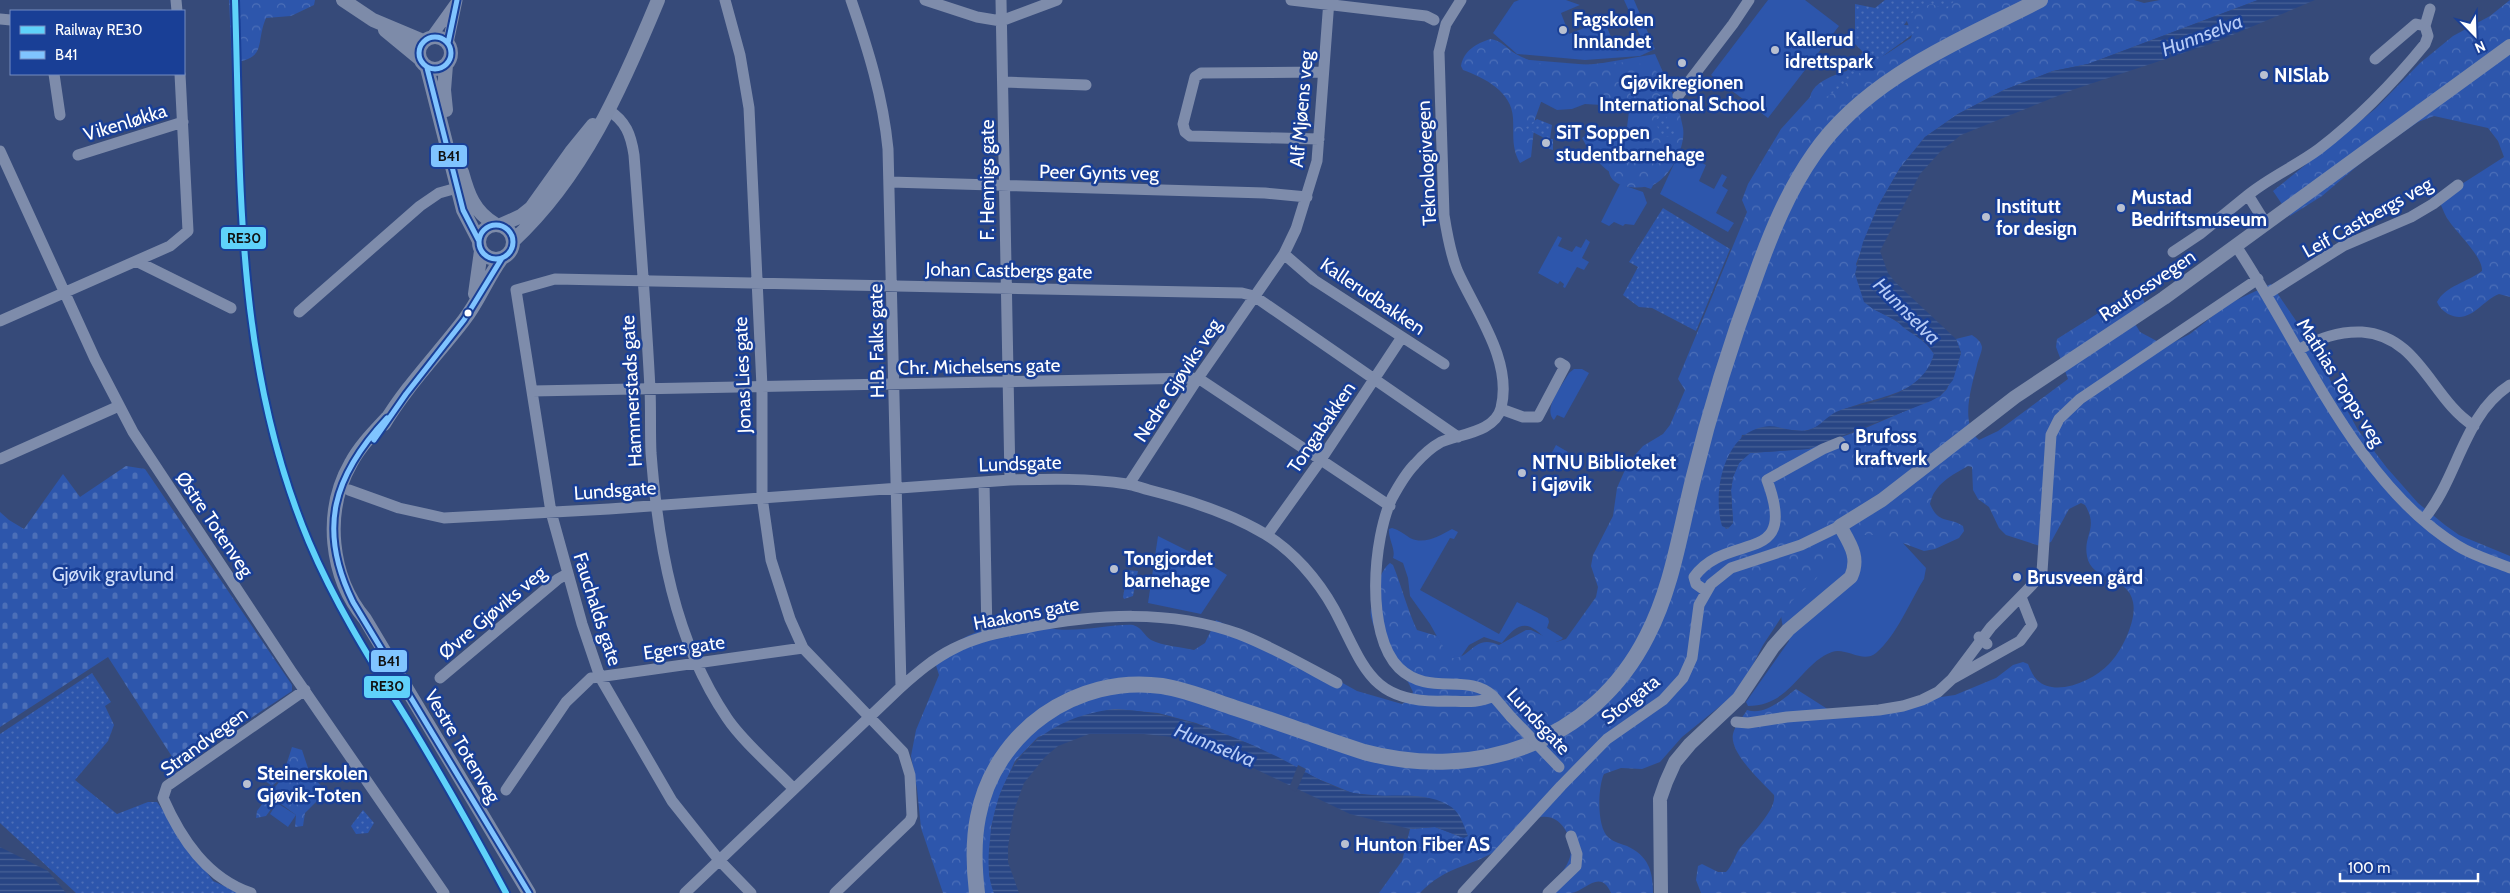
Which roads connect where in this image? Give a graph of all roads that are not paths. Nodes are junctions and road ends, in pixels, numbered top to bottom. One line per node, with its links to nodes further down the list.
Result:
1 (343, 0): 15 (main road)
2 (457, 0): 19 (street); 20 (street)
3 (658, 0): 31 (main road)
4 (724, 0): 55 (street, Jonas Lies gate)
5 (851, 0): 38 (street, H.B. Falks gate)
6 (925, 0): 17 (street)
7 (1001, 0): 17 (street, F. Hennigs gate)
8 (1057, 0): 17 (street)
9 (1291, 0): 13 (street)
10 (1461, 0): 79 (street, Teknologivegen)
11 (1749, 0): 30 (street)
12 (2040, 0): 129 (highway)
13 (1328, 3): 16 (street); 25 (street, Alf Mjøens veg)
14 (2430, 9): 18 (street)
15 (373, 20): 19 (main road); 23 (main road)
16 (1434, 20)
17 (1001, 21): 28 (street, F. Hennigs gate)
18 (2425, 26): 22 (street); 42 (street)
19 (428, 38): 20 (main road); 23 (main road)
20 (448, 43): 24 (main road)
21 (2510, 46): 44 (main road, Raufossvegen)
22 (2375, 60)
23 (423, 63): 24 (main road); 41 (main road)
24 (446, 65): 45 (main road)
25 (1322, 72): 34 (street, Alf Mjøens veg); 34 (street)
26 (54, 75): 32 (street, Vikenløkka)
27 (180, 75): 33 (street)
28 (1004, 82): 29 (street); 40 (street, F. Hennigs gate)
29 (1086, 85)
30 (1678, 96)
31 (608, 110): 45 (main road); 46 (main road); 54 (street, Hammerstads gate)
32 (60, 115)
33 (183, 122): 36 (street, Vikenløkka); 52 (street)
34 (1319, 139): 43 (street, Alf Mjøens veg)
35 (0, 150): 37 (street, Østre Totenveg)
36 (78, 155)
37 (5, 174): 59 (street, Østre Totenveg)
38 (890, 182): 40 (street, Peer Gynts veg); 56 (street, H.B. Falks gate)
39 (2458, 185): 60 (street, Leif Castbergs veg)
40 (1005, 187): 43 (street, Peer Gynts veg); 57 (street, F. Hennigs gate)
41 (457, 188): 47 (main road); 64 (street)
42 (2248, 195): 44 (street); 49 (street)
43 (1307, 197): 50 (street, Alf Mjøens veg)
44 (2266, 224): 48 (main road, Raufossvegen)
45 (498, 225): 46 (main road); 47 (main road)
46 (513, 241): 51 (main road)
47 (480, 246): 51 (main road); 62 (main road, Vestre Totenveg)
48 (2236, 246): 53 (street, Mathias Topps veg); 96 (main road, Raufossvegen)
49 (2173, 252)
50 (1284, 254): 61 (street, Alf Mjøens veg); 66 (street, Kallerudbakken)
51 (502, 258): 62 (main road, Vestre Totenveg)
52 (136, 261): 59 (street); 63 (street)
53 (2258, 279): 60 (street, Mathias Topps veg); 102 (street)
54 (642, 280): 55 (street, Johan Castbergs gate); 58 (street, Johan Castbergs gate); 76 (street, Hammerstads gate)
55 (756, 283): 56 (street, Johan Castbergs gate); 75 (street, Jonas Lies gate)
56 (892, 286): 57 (street, Johan Castbergs gate); 74 (street, H.B. Falks gate)
57 (1005, 287): 61 (street, Johan Castbergs gate); 72 (street, F. Hennigs gate)
58 (516, 290): 77 (street, Fauchalds gate)
59 (65, 291): 65 (street); 78 (street, Østre Totenveg)
60 (2267, 294): 67 (street, Mathias Topps veg)
61 (1254, 296): 70 (street, Nedre Gjøviks veg); 71 (street, Johan Castbergs gate)
62 (475, 303): 80 (main road, Vestre Totenveg)
63 (232, 308)
64 (299, 312)
65 (0, 321)
66 (1402, 337): 69 (street, Kallerudbakken); 71 (street, Tongabakken)
67 (2300, 349): 81 (street); 95 (street, Mathias Topps veg)
68 (1560, 363): 79 (street)
69 (1444, 364)
70 (1198, 378): 72 (street, Chr. Michelsens gate); 85 (street); 88 (street, Nedre Gjøviks veg)
71 (1375, 379): 82 (street, Johan Castbergs gate); 85 (street, Tongabakken)
72 (1008, 383): 74 (street, Chr. Michelsens gate); 86 (street, F. Hennigs gate)
73 (2510, 385): 81 (street)
74 (894, 386): 75 (street, Chr. Michelsens gate); 89 (street, H.B. Falks gate)
75 (762, 387): 76 (street, Chr. Michelsens gate); 91 (street, Jonas Lies gate)
76 (650, 390): 77 (street, Chr. Michelsens gate); 92 (street, Hammerstads gate)
77 (532, 392): 94 (street, Fauchalds gate)
78 (119, 406): 84 (street); 114 (street, Østre Totenveg)
79 (1501, 409): 82 (street)
80 (387, 418): 90 (main road, Vestre Totenveg); 103 (main road, Vestre Totenveg)
81 (2474, 426): 95 (street)
82 (1458, 437): 93 (street)
83 (1840, 442): 101 (street)
84 (0, 459)
85 (1320, 461): 93 (street); 97 (street, Tongabakken)
86 (1010, 480): 87 (street, Lundsgate); 88 (street, Lundsgate)
87 (984, 482): 89 (street, Lundsgate); 104 (street)
88 (1129, 484): 97 (street, Lundsgate)
89 (897, 488): 91 (street, Lundsgate); 113 (street, H.B. Falks gate)
90 (349, 490): 94 (street, Lundsgate); 103 (main road, Vestre Totenveg)
91 (762, 497): 92 (street, Lundsgate); 106 (street, Jonas Lies gate)
92 (658, 505): 94 (street, Lundsgate); 108 (street, Hammerstads gate)
93 (1390, 506): 115 (street)
94 (550, 512): 100 (street, Fauchalds gate)
95 (2423, 520): 99 (street, Mathias Topps veg)
96 (1840, 526): 98 (street, Raufossvegen); 132 (main road)
97 (1267, 535): 115 (street, Lundsgate)
98 (1801, 545): 101 (street, Storgata)
99 (2510, 568)
100 (568, 574): 109 (street, Fauchalds gate); 110 (street, Øvre Gjøviks veg)
101 (1706, 591): 118 (street, Storgata)
102 (2021, 597): 107 (street); 111 (street)
103 (365, 619): 125 (main road, Vestre Totenveg)
104 (987, 635): 112 (street, Haakons gate); 113 (street, Haakons gate)
105 (1983, 641): 107 (street)
106 (803, 648): 108 (street, Egers gate); 116 (street, Jonas Lies gate)
107 (1998, 654): 111 (street)
108 (697, 662): 109 (street, Egers gate); 119 (street, Hammerstads gate)
109 (600, 676): 120 (street, Egers gate); 122 (street, Fauchalds gate)
110 (440, 678)
111 (1952, 679): 117 (street)
112 (1338, 683)
113 (901, 687): 116 (street, Haakons gate)
114 (305, 690): 123 (street, Strandvegen); 124 (street, Østre Totenveg)
115 (1493, 696): 118 (street, Lundsgate, bridge)
116 (870, 718): 119 (street, Haakons gate); 128 (street, Jonas Lies gate)
117 (1736, 722)
118 (1568, 779): 130 (street, Storgata)
119 (794, 789): 122 (street, Haakons gate)
120 (506, 790)
121 (1571, 836): 131 (street)
122 (719, 860): 126 (street, Haakons gate); 127 (street, Fauchalds gate)
123 (251, 893)
124 (444, 893)
125 (529, 893)
126 (685, 893)
127 (751, 893)
128 (835, 893)
129 (977, 893)
130 (1463, 893)
131 (1548, 893)
132 (1662, 893)

